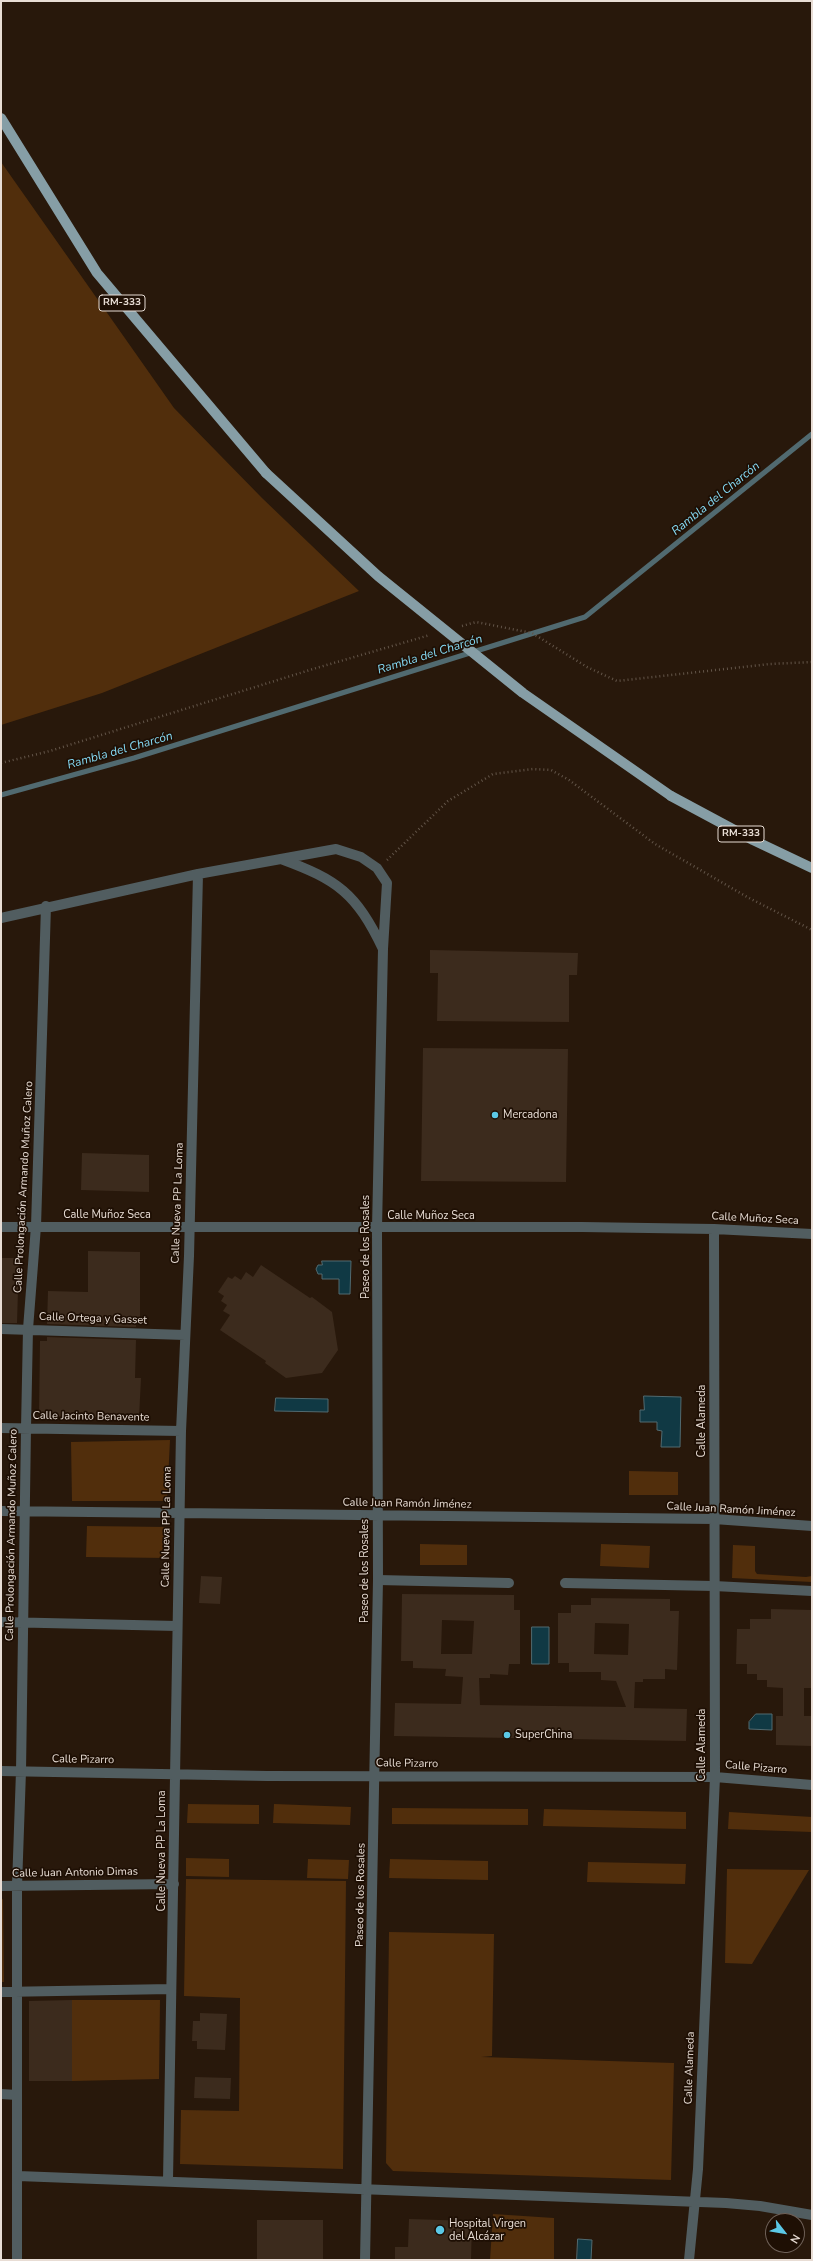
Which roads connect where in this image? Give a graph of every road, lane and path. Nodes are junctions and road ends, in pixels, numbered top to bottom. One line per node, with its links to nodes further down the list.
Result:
1 (1, 118): 8 (main road, RM-333, bridge)
2 (461, 626): 4 (path)
3 (432, 635): 5 (path)
4 (812, 662)
5 (1, 763)
6 (279, 858): 7 (street); 9 (street); 13 (street)
7 (377, 868): 12 (path); 13 (street, Paseo de los Rosales)
8 (812, 868)
9 (198, 874): 10 (street); 16 (street, Calle Nueva PP La Loma)
10 (46, 906): 11 (street); 14 (street, Calle Prolongación Armando Muñoz Calero)
11 (1, 918)
12 (812, 930)
13 (383, 949): 17 (street, Paseo de los Rosales)
14 (36, 1226): 15 (street, Calle Muñoz Seca); 16 (street, Calle Muñoz Seca); 20 (street, Calle Prolongación Armando Muñoz Calero)
15 (1, 1227)
16 (189, 1227): 17 (street, Calle Muñoz Seca); 22 (street, Calle Nueva PP La Loma)
17 (377, 1228): 18 (street, Calle Muñoz Seca); 29 (street, Paseo de los Rosales)
18 (714, 1229): 19 (street, Calle Muñoz Seca); 30 (street, Calle Alameda)
19 (812, 1234)
20 (28, 1329): 21 (street, Calle Ortega y Gasset); 22 (street, Calle Ortega y Gasset); 24 (street, Calle Prolongación Armando Muñoz Calero)
21 (1, 1330)
22 (185, 1335): 25 (street, Calle Nueva PP La Loma)
23 (1, 1428): 24 (street, Calle Jacinto Benavente)
24 (26, 1428): 25 (street, Calle Jacinto Benavente); 26 (street, Calle Prolongación Armando Muñoz Calero)
25 (181, 1432): 28 (street, Calle Nueva PP La Loma)
26 (24, 1510): 27 (street, Calle Juan Ramón Jiménez); 28 (street, Calle Juan Ramón Jiménez); 38 (street, Calle Prolongación Armando Muñoz Calero)
27 (1, 1511)
28 (180, 1514): 29 (street, Calle Juan Ramón Jiménez); 39 (street, Calle Nueva PP La Loma)
29 (377, 1515): 30 (street, Calle Juan Ramón Jiménez); 32 (street, Paseo de los Rosales)
30 (714, 1518): 31 (street, Calle Juan Ramón Jiménez); 35 (street, Calle Alameda)
31 (812, 1526)
32 (378, 1580): 33 (street); 43 (street, Paseo de los Rosales)
33 (509, 1583)
34 (565, 1583): 35 (street)
35 (714, 1586): 36 (street); 44 (street, Calle Alameda)
36 (812, 1591)
37 (1, 1622): 38 (street)
38 (23, 1623): 39 (street); 41 (street, Calle Prolongación Armando Muñoz Calero)
39 (177, 1626): 42 (street, Calle Nueva PP La Loma)
40 (1, 1771): 41 (street, Calle Pizarro)
41 (21, 1772): 42 (street, Calle Pizarro); 48 (street, Calle Prolongación Armando Muñoz Calero)
42 (174, 1774): 43 (street, Calle Pizarro); 46 (street, Calle Nueva PP La Loma)
43 (376, 1776): 44 (street, Calle Pizarro); 56 (street, Paseo de los Rosales)
44 (715, 1777): 45 (street, Calle Pizarro); 57 (street, Calle Alameda)
45 (812, 1785)
46 (174, 1884): 48 (street, Calle Juan Antonio Dimas); 49 (street, Calle Nueva PP La Loma)
47 (1, 1886): 48 (street, Calle Juan Antonio Dimas)
48 (17, 1886): 51 (street, Calle Prolongación Armando Muñoz Calero)
49 (171, 1989): 51 (street); 55 (street, Calle Nueva PP La Loma)
50 (1, 1992): 51 (street)
51 (18, 1992): 53 (street, Calle Prolongación Armando Muñoz Calero)
52 (1, 2094): 53 (street)
53 (17, 2095): 54 (street, Calle Prolongación Armando Muñoz Calero)
54 (18, 2176): 55 (street); 59 (street, Calle Prolongación Armando Muñoz Calero)
55 (168, 2180): 56 (street)
56 (367, 2189): 57 (street); 60 (street, Paseo de los Rosales)
57 (694, 2202): 58 (street); 61 (street, Calle Alameda)
58 (812, 2215)
59 (17, 2260)
60 (365, 2260)
61 (689, 2260)

